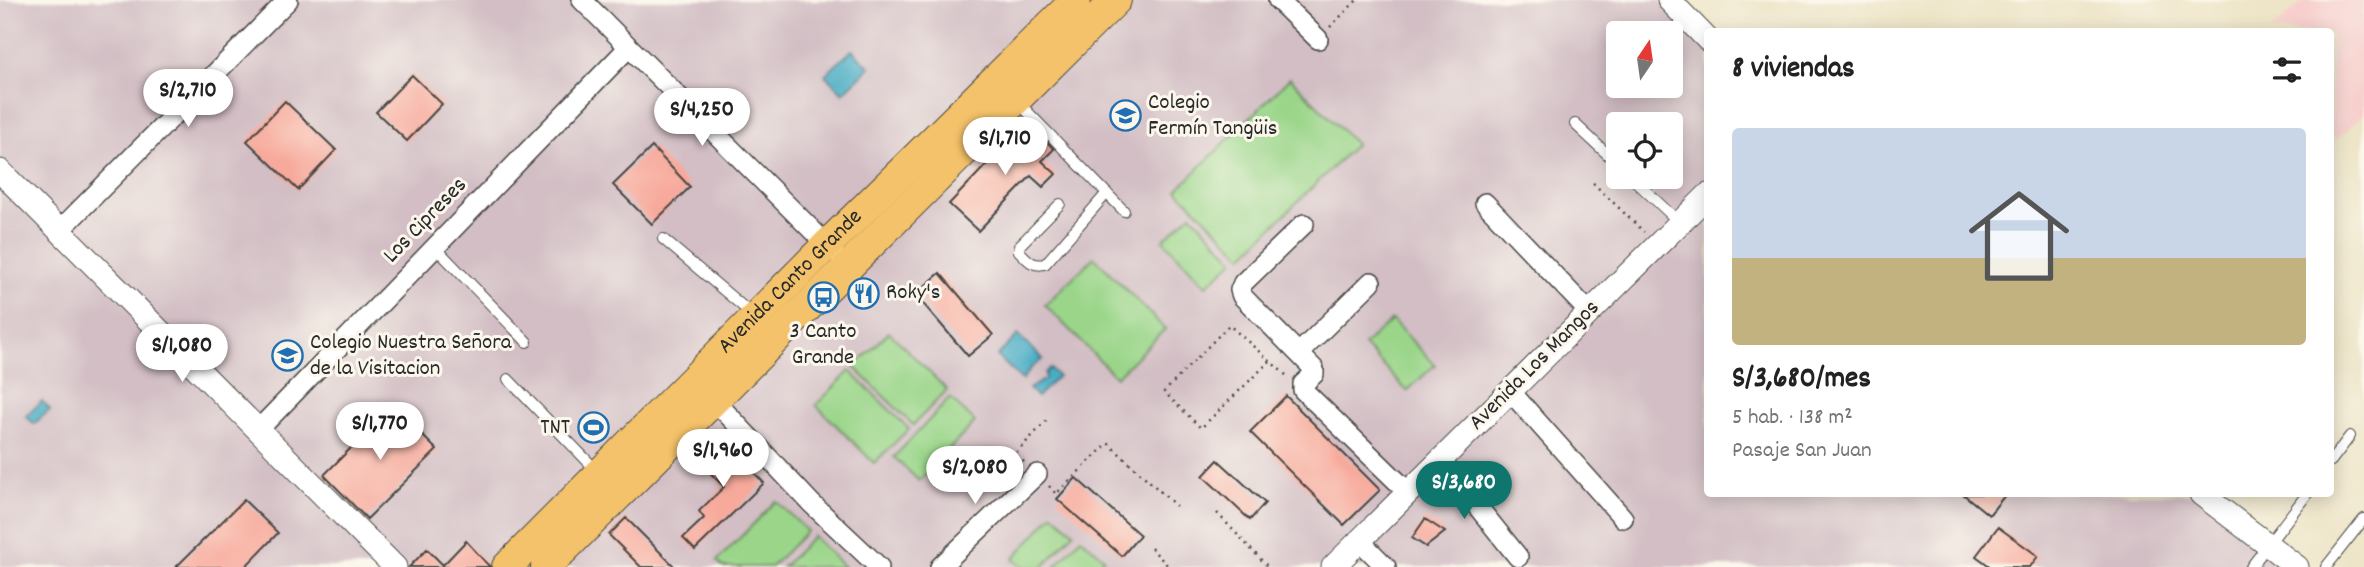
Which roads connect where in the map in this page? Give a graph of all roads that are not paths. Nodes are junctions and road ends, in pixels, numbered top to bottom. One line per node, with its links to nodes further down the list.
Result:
1 (288, 0): 22 (street)
2 (583, 0): 9 (street)
3 (1076, 0): 24 (main road, Avenida Canto Grande)
4 (1116, 0): 10 (main road, Avenida Canto Grande)
5 (1278, 0): 8 (street)
6 (1669, 0): 7 (street)
7 (1704, 36)
8 (1318, 39)
9 (629, 47): 24 (street); 25 (street, Los Cipreses)
10 (1016, 100): 15 (lane); 26 (main road, Avenida Canto Grande)
11 (1575, 124): 12 (lane)
12 (1606, 154)
13 (0, 171): 22 (street)
14 (1644, 189): 20 (lane)
15 (1107, 193): 18 (lane); 19 (lane)
16 (1704, 199): 20 (street, Avenida Los Mangos)
17 (1485, 203): 28 (street)
18 (1060, 204)
19 (1124, 211)
20 (1680, 223): 28 (street, Avenida Los Mangos)
21 (1304, 224): 31 (street)
22 (60, 230): 35 (street)
23 (663, 239): 29 (lane)
24 (827, 245): 26 (street); 29 (main road, Avenida Canto Grande)
25 (435, 247): 30 (lane); 35 (street, Los Cipreses)
26 (849, 265): 34 (main road, Avenida Canto Grande)
27 (1371, 282): 31 (street)
28 (1589, 312): 33 (street, Avenida Los Mangos)
29 (756, 317): 39 (main road, Avenida Canto Grande)
30 (527, 342)
31 (1299, 353): 41 (street)
32 (508, 379): 39 (lane)
33 (1510, 391): 38 (street, Avenida Los Mangos); 44 (street)
34 (715, 401): 51 (main road, Avenida Canto Grande); 52 (street)
35 (258, 430): 49 (street)
36 (2350, 436): 37 (lane)
37 (2334, 457)
38 (1441, 461): 41 (street, Avenida Los Mangos); 48 (street)
39 (600, 474): 50 (main road, Avenida Canto Grande)
40 (1037, 474): 53 (street)
41 (1409, 493): 46 (street, Avenida Los Mangos)
42 (2205, 497): 47 (street)
43 (2305, 497): 47 (lane)
44 (1623, 519)
45 (2364, 519): 58 (lane)
46 (1360, 541): 54 (street, Avenida Los Mangos); 55 (street)
47 (2269, 545): 56 (lane); 57 (street)
48 (1518, 557)
49 (395, 567)
50 (507, 567)
51 (546, 567)
52 (879, 567)
53 (940, 567)
54 (1333, 567)
55 (1386, 567)
56 (2250, 567)
57 (2297, 567)
58 (2326, 567)

